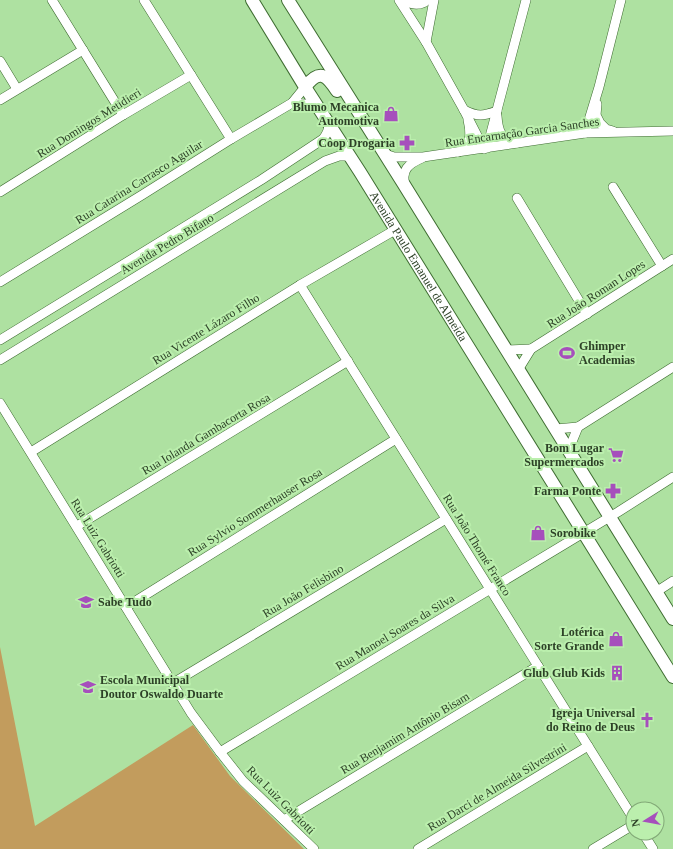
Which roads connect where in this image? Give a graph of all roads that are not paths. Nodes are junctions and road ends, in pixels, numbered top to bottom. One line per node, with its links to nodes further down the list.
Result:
1 (52, 0): 12 (street)
2 (144, 0): 14 (street)
3 (252, 0): 15 (main road, Avenida Paulo Emanuel de Almeida)
4 (288, 0): 30 (main road)
5 (400, 0): 8 (street); 9 (street)
6 (526, 0): 22 (street)
7 (621, 0): 16 (street)
8 (429, 1): 9 (street); 10 (street)
9 (413, 21): 10 (street); 11 (street)
10 (430, 21): 11 (street)
11 (426, 42): 21 (street)
12 (83, 50): 17 (street); 24 (street)
13 (0, 61): 17 (street)
14 (191, 75): 24 (street, Rua Domingos Metidieri); 31 (street)
15 (305, 87): 19 (street, Rua Catarina Carrasco Aguilar); 20 (main road, Avenida Paulo Emanuel de Almeida); 30 (main road)
16 (599, 87): 23 (street); 29 (street)
17 (17, 89): 18 (street)
18 (0, 100)
19 (292, 103): 20 (street); 31 (street, Rua Catarina Carrasco Aguilar)
20 (316, 104): 25 (main road, Avenida Paulo Emanuel de Almeida)
21 (464, 110): 22 (street); 33 (street); 34 (street)
22 (497, 111): 32 (street); 33 (street)
23 (596, 114): 27 (street); 28 (street)
24 (123, 115): 41 (street, Rua Domingos Metidieri)
25 (329, 124): 36 (main road, Avenida Paulo Emanuel de Almeida); 38 (street, Avenida Pedro Bifano)
26 (673, 131): 28 (street, Rua Encarnação Garcia Sanches)
27 (597, 132): 28 (street, Rua Encarnação Garcia Sanches); 29 (street, Rua Encarnação Garcia Sanches)
28 (615, 132)
29 (584, 133): 32 (street, Rua Encarnação Garcia Sanches)
30 (374, 137): 35 (main road)
31 (231, 139): 47 (street, Rua Catarina Carrasco Aguilar)
32 (520, 143): 33 (street, Rua Encarnação Garcia Sanches)
33 (486, 148): 34 (street, Rua Encarnação Garcia Sanches)
34 (457, 153): 37 (street, Rua Encarnação Garcia Sanches)
35 (385, 154): 37 (street, Rua Encarnação Garcia Sanches); 39 (main road)
36 (349, 156): 42 (street, Avenida Pedro Bifano); 44 (main road, Avenida Paulo Emanuel de Almeida)
37 (423, 157): 39 (street, Rua Encarnação Garcia Sanches)
38 (261, 180): 42 (street); 50 (street, Avenida Pedro Bifano)
39 (405, 186): 52 (main road)
40 (613, 187): 46 (street)
41 (0, 192)
42 (270, 195): 53 (street, Avenida Pedro Bifano)
43 (516, 198): 49 (street)
44 (395, 230): 48 (street, Rua Vicente Lázaro Filho); 67 (main road, Avenida Paulo Emanuel de Almeida)
45 (673, 259): 46 (street, Rua João Roman Lopes)
46 (662, 266): 49 (street, Rua João Roman Lopes)
47 (0, 282)
48 (300, 285): 54 (street, Rua João Thomé Franco); 62 (street, Rua Vicente Lázaro Filho)
49 (587, 314): 51 (street, Rua João Roman Lopes)
50 (0, 340)
51 (531, 349): 52 (street, Rua João Roman Lopes); 56 (street, Rua João Roman Lopes)
52 (506, 350): 56 (main road)
53 (0, 360)
54 (348, 361): 60 (street, Rua João Thomé Franco); 66 (street, Rua Iolanda Gambacorta Rosa)
55 (673, 367): 58 (street)
56 (518, 370): 59 (main road)
57 (0, 403): 62 (street, Rua Luiz Gabriotti)
58 (578, 427): 59 (street); 61 (street)
59 (556, 429): 61 (main road)
60 (396, 438): 65 (street, Rua João Thomé Franco); 71 (street, Rua Sylvio Sommerhauser Rosa)
61 (569, 449): 64 (main road)
62 (31, 452): 66 (street, Rua Luiz Gabriotti)
63 (673, 477): 64 (street)
64 (610, 516): 67 (street); 70 (main road)
65 (446, 519): 69 (street, Rua João Thomé Franco); 75 (street, Rua João Felisbino)
66 (77, 526): 71 (street, Rua Luiz Gabriotti)
67 (584, 532): 69 (street, Rua Manoel Soares da Silva); 74 (main road, Avenida Paulo Emanuel de Almeida)
68 (673, 582): 70 (street)
69 (490, 589): 73 (street, Rua João Thomé Franco); 77 (street, Rua Manoel Soares da Silva)
70 (656, 592): 72 (main road)
71 (126, 607): 75 (street, Rua Luiz Gabriotti)
72 (673, 619)
73 (538, 666): 76 (street, Rua João Thomé Franco); 79 (street, Rua Benjamim Antônio Bisam)
74 (673, 677)
75 (173, 683): 77 (street, Rua Luiz Gabriotti)
76 (588, 746): 78 (street, Rua João Thomé Franco); 82 (street, Rua Darci de Almeida Silvestrini)
77 (220, 752): 79 (street, Rua Luiz Gabriotti)
78 (625, 805)
79 (284, 820): 81 (street, Rua Luiz Gabriotti)
80 (625, 830): 83 (street)
81 (314, 849)
82 (418, 849)
83 (593, 849)

